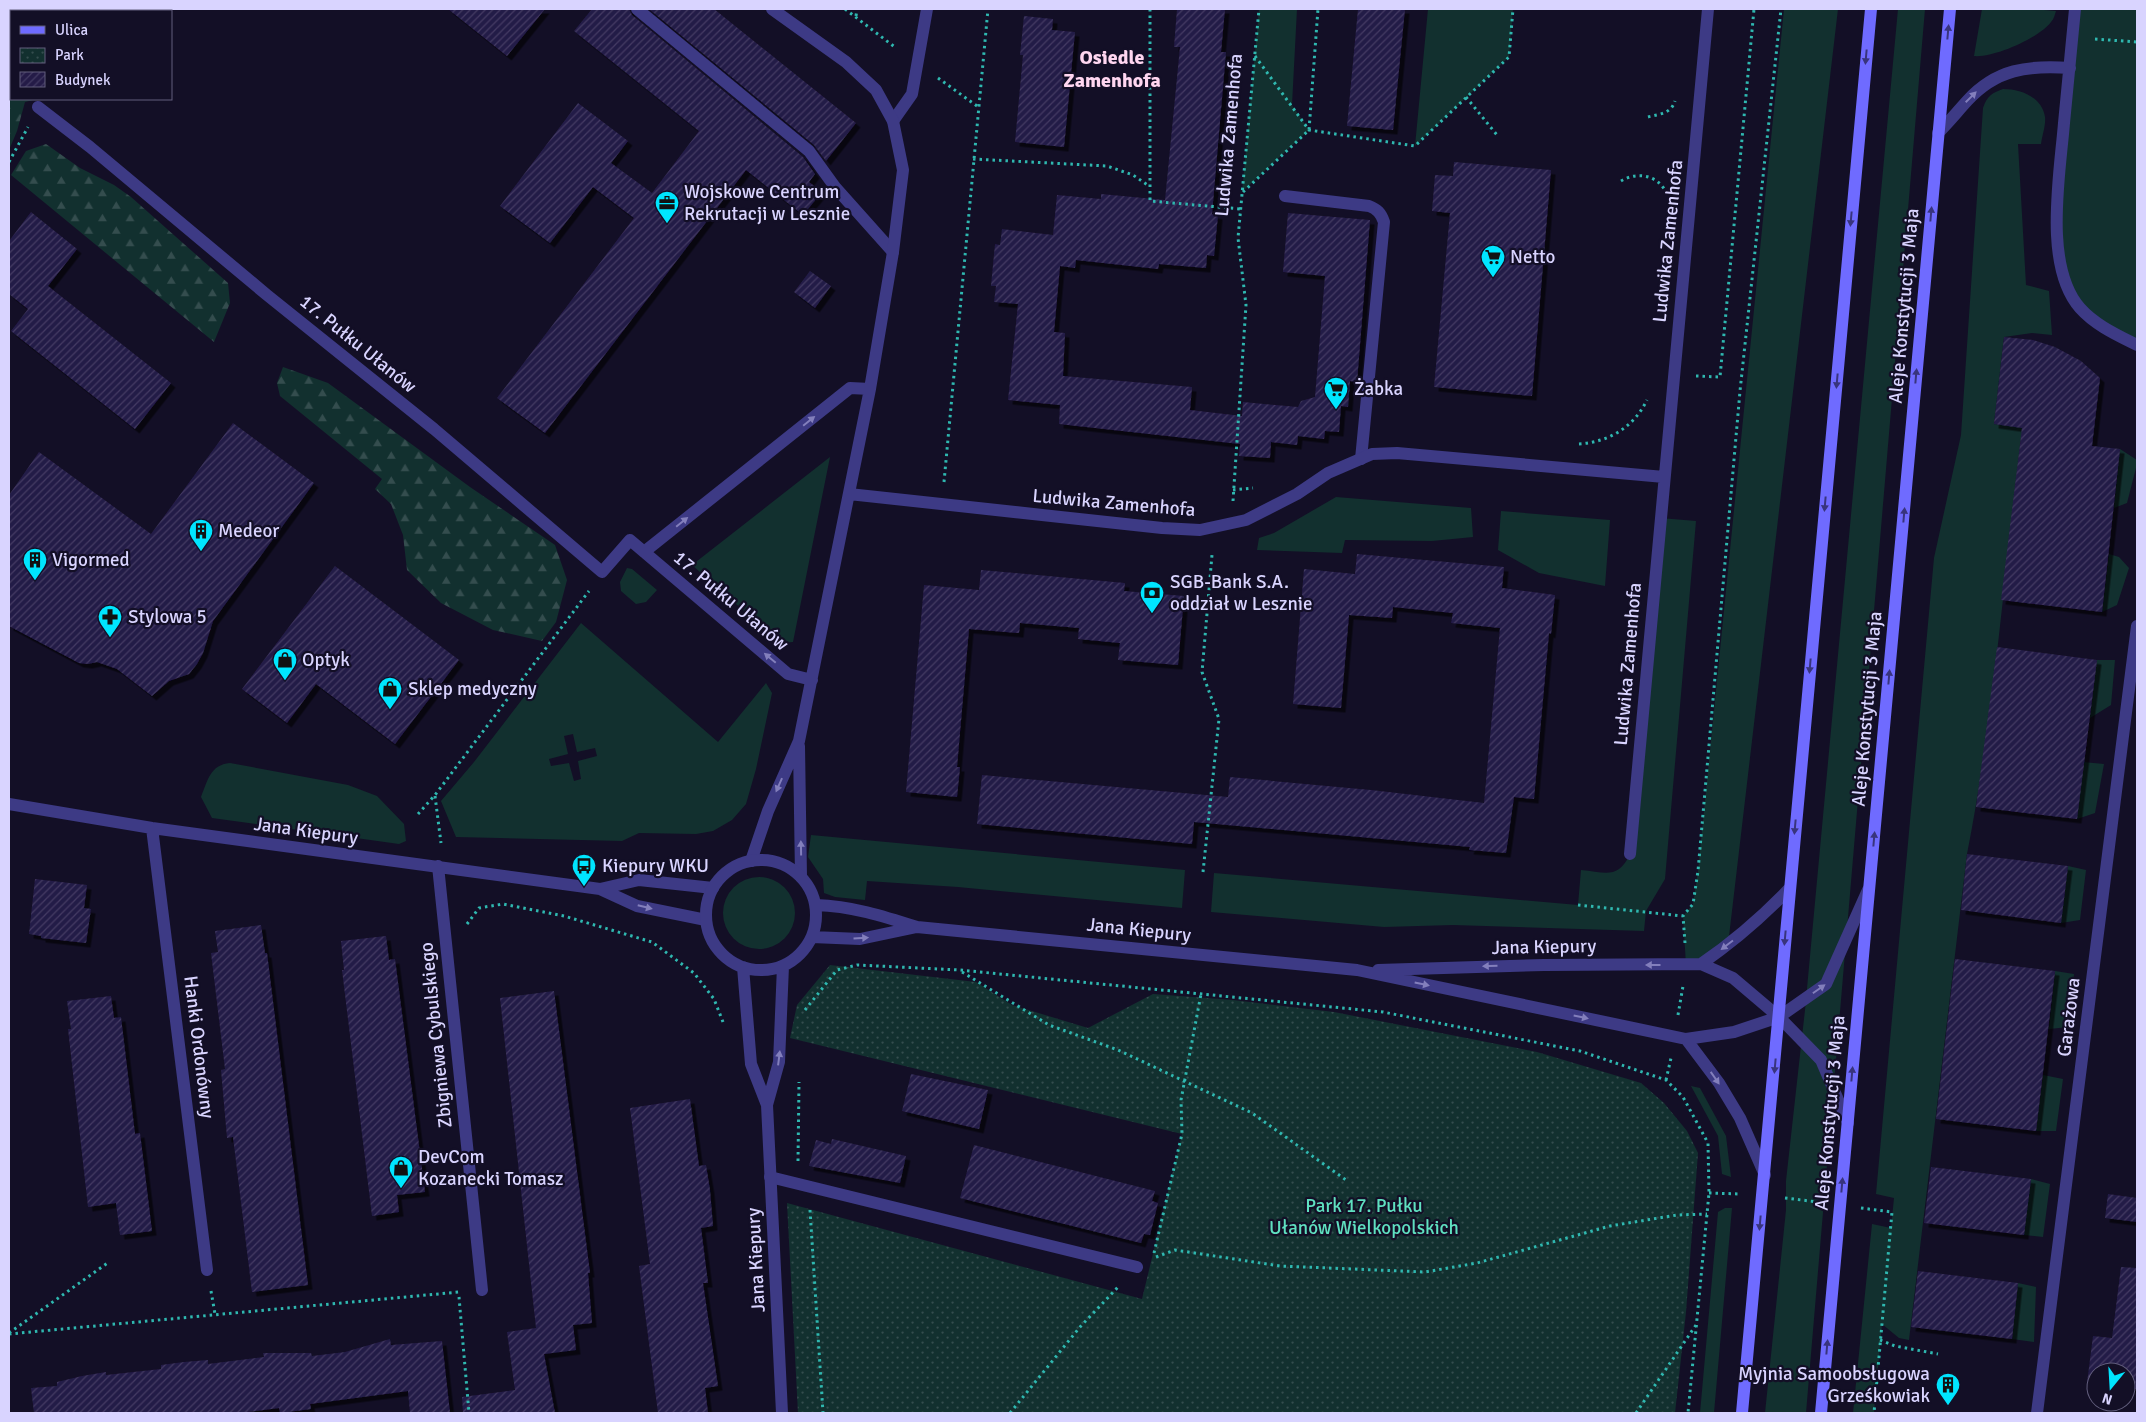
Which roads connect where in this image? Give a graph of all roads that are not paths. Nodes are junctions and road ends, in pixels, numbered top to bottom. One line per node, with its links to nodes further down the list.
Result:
1 (637, 9): 13 (street)
2 (772, 9): 10 (street)
3 (927, 9): 10 (street)
4 (1708, 9): 17 (street, Ludwika Zamenhofa)
5 (1871, 9): 32 (main road, one-way to 32)
6 (1950, 9): 11 (main road, Aleje Konstytucji 3 Maja, one-way to 6)
7 (2075, 9): 8 (street)
8 (2070, 68): 11 (street, one-way to 8); 14 (street)
9 (38, 107): 19 (street, 17. Pułku Ułanów)
10 (893, 122): 13 (street)
11 (1938, 133): 29 (main road, Aleje Konstytucji 3 Maja, one-way to 11)
12 (1285, 196): 16 (street)
13 (893, 252): 15 (street)
14 (2137, 345)
15 (870, 389): 18 (street); 19 (street, one-way to 15)
16 (1361, 459): 17 (street, Ludwika Zamenhofa); 18 (street, Ludwika Zamenhofa)
17 (1664, 477): 25 (street, Ludwika Zamenhofa)
18 (849, 494): 21 (street)
19 (644, 552): 21 (street, 17. Pułku Ułanów, one-way to 19)
20 (2137, 626): 53 (street, Garażowa)
21 (812, 680): 22 (street)
22 (799, 741): 26 (street, one-way to 26); 28 (street, one-way to 22)
23 (9, 804): 24 (street, Jana Kiepury)
24 (152, 828): 27 (street, Jana Kiepury); 48 (street, Hanki Ordonówny)
25 (1630, 854)
26 (751, 861): 28 (street); 30 (street)
27 (438, 866): 31 (street, Jana Kiepury); 49 (street, Zbigniewa Cybulskiego)
28 (801, 877): 33 (street)
29 (1869, 887): 41 (street, Jana Kiepury, one-way to 29); 44 (main road, Aleje Konstytucji 3 Maja, one-way to 29)
30 (713, 888): 31 (street, Jana Kiepury); 34 (street)
31 (600, 889): 34 (street, Jana Kiepury, one-way to 34)
32 (1789, 889): 37 (street, one-way to 37); 41 (main road, one-way to 41)
33 (816, 904): 35 (street, Jana Kiepury); 36 (street)
34 (706, 920): 39 (street)
35 (917, 927): 36 (street, Jana Kiepury, one-way to 35); 40 (street, Jana Kiepury)
36 (812, 937): 38 (street)
37 (1701, 964): 40 (street, Jana Kiepury, one-way to 40); 41 (street, Jana Kiepury)
38 (784, 966): 39 (street); 43 (street, Jana Kiepury, one-way to 38)
39 (743, 968): 43 (street, Jana Kiepury)
40 (1357, 970): 42 (street, Jana Kiepury, one-way to 42)
41 (1779, 1018): 42 (street, Jana Kiepury); 44 (street, Jana Kiepury); 45 (main road, one-way to 45)
42 (1686, 1039): 45 (street, one-way to 45)
43 (767, 1105): 46 (street, Jana Kiepury)
44 (1848, 1123): 52 (main road, Aleje Konstytucji 3 Maja, one-way to 44)
45 (1765, 1174): 51 (main road, one-way to 51)
46 (770, 1178): 47 (street); 50 (street, Jana Kiepury)
47 (1137, 1267)
48 (207, 1270)
49 (482, 1290)
50 (782, 1413)
51 (1742, 1413)
52 (1821, 1413)
53 (2037, 1413)

